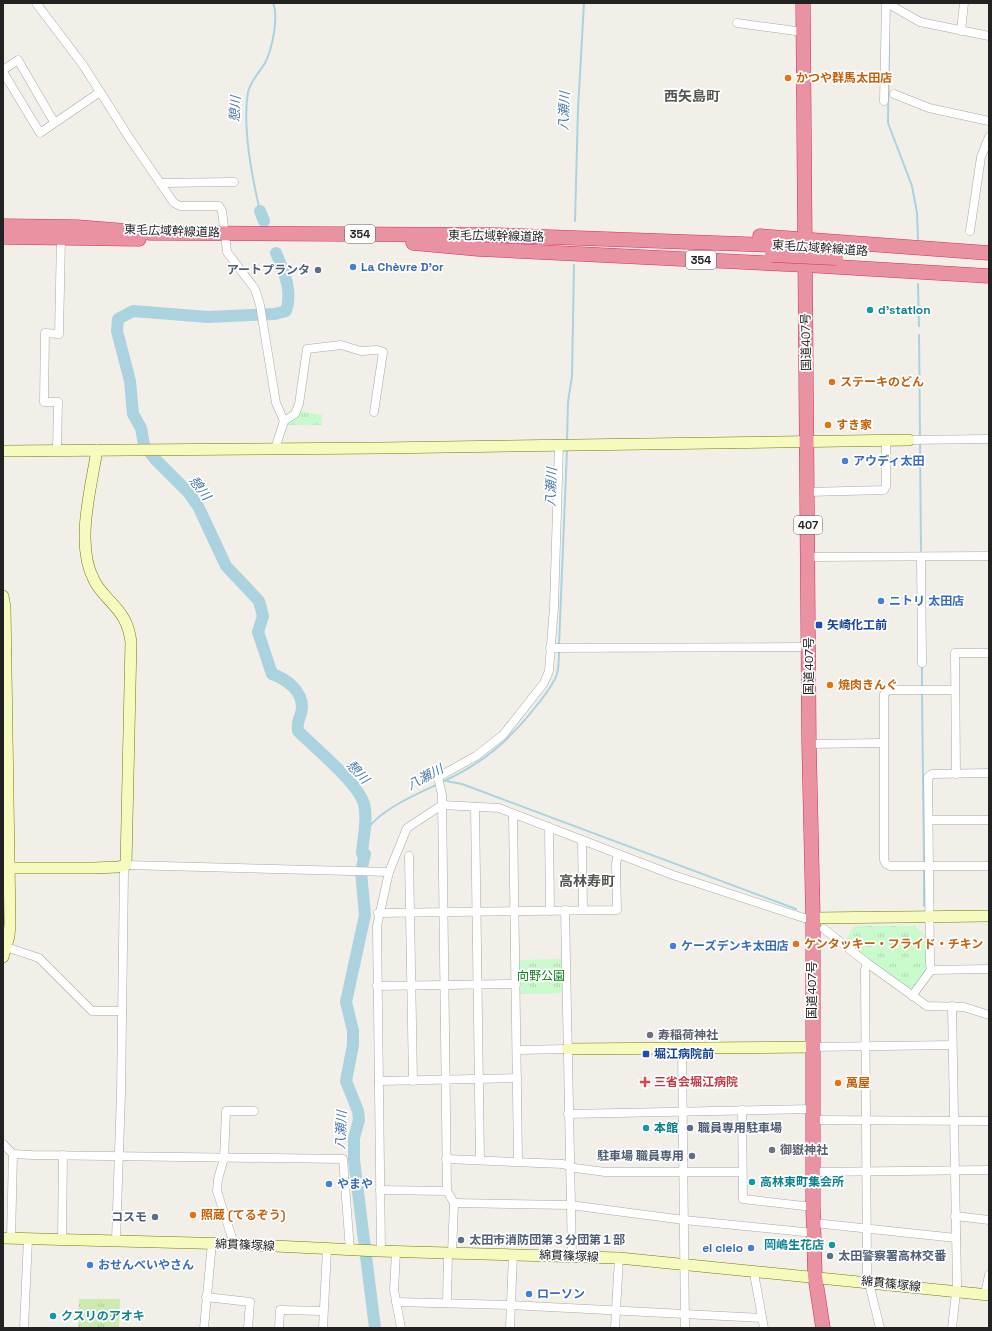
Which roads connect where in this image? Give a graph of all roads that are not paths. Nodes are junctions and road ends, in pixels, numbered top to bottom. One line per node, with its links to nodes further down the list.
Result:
1 (36, 3): 10 (street)
2 (803, 3): 7 (highway, 国道407号 / 407)
3 (886, 3): 6 (street); 12 (street)
4 (964, 3): 6 (street)
5 (737, 23): 7 (street)
6 (961, 31): 8 (street)
7 (803, 32): 24 (highway, 国道407号 / 407)
8 (989, 36)
9 (3, 71): 14 (street); 14 (street)
10 (100, 92): 14 (street); 17 (street)
11 (894, 94): 13 (street)
12 (884, 101)
13 (989, 121)
14 (54, 122)
15 (989, 137): 19 (street)
16 (234, 182): 17 (street)
17 (160, 183): 22 (street)
18 (3, 226): 22 (highway, 東毛広域幹線道路 / 354)
19 (970, 231)
20 (434, 235): 22 (highway, 東毛広域幹線道路 / 354); 24 (highway, 354); 26 (highway, 東毛広域幹線道路 / 354)
21 (3, 237): 23 (highway, 東毛広域幹線道路 / 354)
22 (224, 237): 23 (highway, 東毛広域幹線道路 / 354); 25 (highway, 東毛広域幹線道路 / 354); 34 (street)
23 (61, 238): 41 (street)
24 (805, 239): 28 (highway, 354); 30 (highway, 国道407号 / 407)
25 (413, 243): 26 (highway, 東毛広域幹線道路 / 354); 30 (highway, 354)
26 (773, 250): 27 (highway, 東毛広域幹線道路 / 354, bridge)
27 (836, 253): 29 (highway, 東毛広域幹線道路 / 354); 31 (highway, 東毛広域幹線道路 / 354)
28 (989, 253)
29 (989, 260)
30 (805, 265): 32 (highway, 354); 37 (highway, 国道407号 / 407)
31 (989, 269)
32 (989, 276)
33 (374, 412): 34 (street)
34 (284, 421): 40 (street)
35 (989, 439): 36 (street)
36 (909, 440): 38 (street)
37 (807, 441): 38 (street); 39 (street); 44 (highway, 国道407号 / 407)
38 (886, 441): 44 (street)
39 (565, 445): 40 (street); 50 (street)
40 (275, 449): 42 (street)
41 (57, 450): 42 (street); 43 (street)
42 (97, 450): 67 (street)
43 (3, 451)
44 (808, 492): 46 (highway, 国道407号 / 407)
45 (989, 556): 47 (street)
46 (809, 557): 47 (street); 49 (highway, 国道407号 / 407)
47 (921, 557): 52 (street)
48 (3, 596): 70 (street)
49 (809, 646): 50 (street); 55 (highway, 国道407号 / 407)
50 (552, 649): 58 (street)
51 (989, 653): 53 (street)
52 (922, 663)
53 (955, 690): 54 (street); 56 (street)
54 (883, 743): 55 (street); 68 (street)
55 (809, 744): 82 (highway, 国道407号 / 407)
56 (956, 774): 57 (street); 61 (street)
57 (989, 774)
58 (442, 805): 59 (street); 71 (street); 76 (street)
59 (475, 807): 60 (street); 77 (street)
60 (513, 814): 63 (street); 74 (street)
61 (929, 820): 62 (street); 68 (street)
62 (989, 820)
63 (549, 827): 64 (street); 75 (street)
64 (582, 840): 65 (street); 73 (street)
65 (618, 854): 73 (street); 82 (street)
66 (409, 856): 79 (street)
67 (126, 865): 70 (street); 71 (street); 95 (street)
68 (929, 866): 69 (street); 80 (street)
69 (989, 866)
70 (6, 869): 84 (street)
71 (389, 872): 78 (street)
72 (565, 910): 73 (street); 75 (street); 101 (street)
73 (582, 910)
74 (515, 911): 75 (street); 77 (street); 88 (street)
75 (550, 911)
76 (443, 912): 77 (street); 79 (street); 89 (street)
77 (477, 912): 90 (street)
78 (378, 913): 79 (street); 91 (street)
79 (410, 913): 92 (street)
80 (930, 916): 81 (street); 82 (street); 87 (street)
81 (989, 916)
82 (813, 918): 98 (highway, 国道407号 / 407)
83 (824, 929): 85 (street)
84 (4, 952): 95 (street)
85 (867, 963): 93 (street); 99 (street)
86 (989, 969): 87 (street)
87 (931, 970): 93 (street)
88 (516, 984): 90 (street); 102 (street)
89 (444, 985): 90 (street); 92 (street); 105 (street)
90 (478, 985): 104 (street)
91 (377, 986): 92 (street); 106 (street)
92 (411, 986): 107 (street)
93 (912, 996): 94 (street)
94 (952, 1006): 96 (street); 97 (street)
95 (122, 1011): 119 (street)
96 (989, 1015)
97 (952, 1045): 99 (street); 114 (street)
98 (812, 1047): 99 (street); 100 (street); 112 (highway, 国道407号 / 407)
99 (866, 1047): 113 (street)
100 (682, 1048): 101 (street); 110 (street)
101 (567, 1049): 102 (street); 111 (street)
102 (517, 1050): 103 (street)
103 (517, 1078): 104 (street); 123 (street)
104 (480, 1079): 105 (street); 122 (street)
105 (445, 1080): 107 (street); 121 (street)
106 (379, 1081): 107 (street); 131 (street)
107 (413, 1081)
108 (742, 1110): 110 (street); 112 (street); 129 (street)
109 (254, 1111): 120 (street)
110 (683, 1111): 111 (street); 128 (street)
111 (568, 1114): 124 (street)
112 (813, 1114): 113 (street); 130 (highway, 国道407号 / 407)
113 (866, 1119): 114 (street); 127 (street)
114 (954, 1120): 115 (street); 125 (street)
115 (989, 1121)
116 (3, 1144): 117 (street)
117 (13, 1154): 118 (street); 141 (street)
118 (63, 1155): 119 (street); 144 (street)
119 (118, 1156): 120 (street); 145 (street)
120 (224, 1158): 147 (street); 149 (street)
121 (446, 1159): 122 (street); 132 (street)
122 (480, 1160): 123 (street)
123 (518, 1161): 124 (street)
124 (569, 1166): 128 (street); 134 (street)
125 (955, 1170): 126 (street); 127 (street); 136 (street)
126 (989, 1170)
127 (867, 1171): 130 (street); 140 (street)
128 (684, 1172): 129 (street); 137 (street)
129 (742, 1172): 135 (street)
130 (813, 1172): 135 (highway, 国道407号 / 407)
131 (380, 1190): 132 (street); 150 (street)
132 (447, 1191): 133 (street)
133 (454, 1203): 134 (street); 152 (street)
134 (570, 1205): 137 (street); 154 (street)
135 (813, 1207): 139 (highway, 国道407号 / 407)
136 (955, 1216): 138 (street); 143 (street)
137 (684, 1220): 139 (street); 156 (street)
138 (989, 1220)
139 (814, 1228): 140 (street); 159 (highway, 国道407号 / 407)
140 (867, 1230): 143 (street); 160 (street)
141 (7, 1238): 142 (street, 綿貫篠塚線)
142 (28, 1238): 144 (street, 綿貫篠塚線); 171 (street)
143 (956, 1238): 161 (street)
144 (62, 1239): 145 (street, 綿貫篠塚線)
145 (116, 1240): 146 (street, 綿貫篠塚線)
146 (212, 1243): 147 (street, 綿貫篠塚線); 163 (street)
147 (234, 1244): 148 (street, 綿貫篠塚線)
148 (327, 1249): 149 (street, 綿貫篠塚線); 168 (street)
149 (351, 1250): 150 (street, 綿貫篠塚線)
150 (379, 1251): 151 (street, 綿貫篠塚線)
151 (396, 1252): 152 (street, 綿貫篠塚線); 164 (street)
152 (450, 1253): 153 (street, 綿貫篠塚線); 165 (street)
153 (512, 1254): 154 (street, 綿貫篠塚線); 166 (street)
154 (572, 1256): 155 (street, 綿貫篠塚線)
155 (619, 1258): 156 (street, 綿貫篠塚線); 167 (street)
156 (685, 1263): 157 (street, 綿貫篠塚線); 169 (street)
157 (755, 1271): 159 (street, 綿貫篠塚線); 170 (street)
158 (989, 1275): 162 (street)
159 (815, 1276): 160 (street, 綿貫篠塚線); 181 (highway, 国道407号 / 407)
160 (869, 1282): 161 (street, 綿貫篠塚線); 182 (street)
161 (956, 1291): 162 (street, 綿貫篠塚線); 183 (street)
162 (987, 1295)
163 (206, 1297): 172 (street); 173 (street)
164 (396, 1302): 165 (street); 176 (street)
165 (447, 1303): 166 (street)
166 (510, 1305): 167 (street); 177 (street)
167 (616, 1310): 169 (street); 178 (street)
168 (323, 1311): 174 (street); 175 (street)
169 (685, 1314): 170 (street); 179 (street)
170 (762, 1318): 180 (street)
171 (24, 1328)
172 (204, 1328)
173 (248, 1328)
174 (280, 1328)
175 (323, 1328)
176 (401, 1328)
177 (510, 1328)
178 (615, 1328)
179 (684, 1328)
180 (764, 1328)
181 (823, 1328)
182 (880, 1328)
183 (952, 1328)

